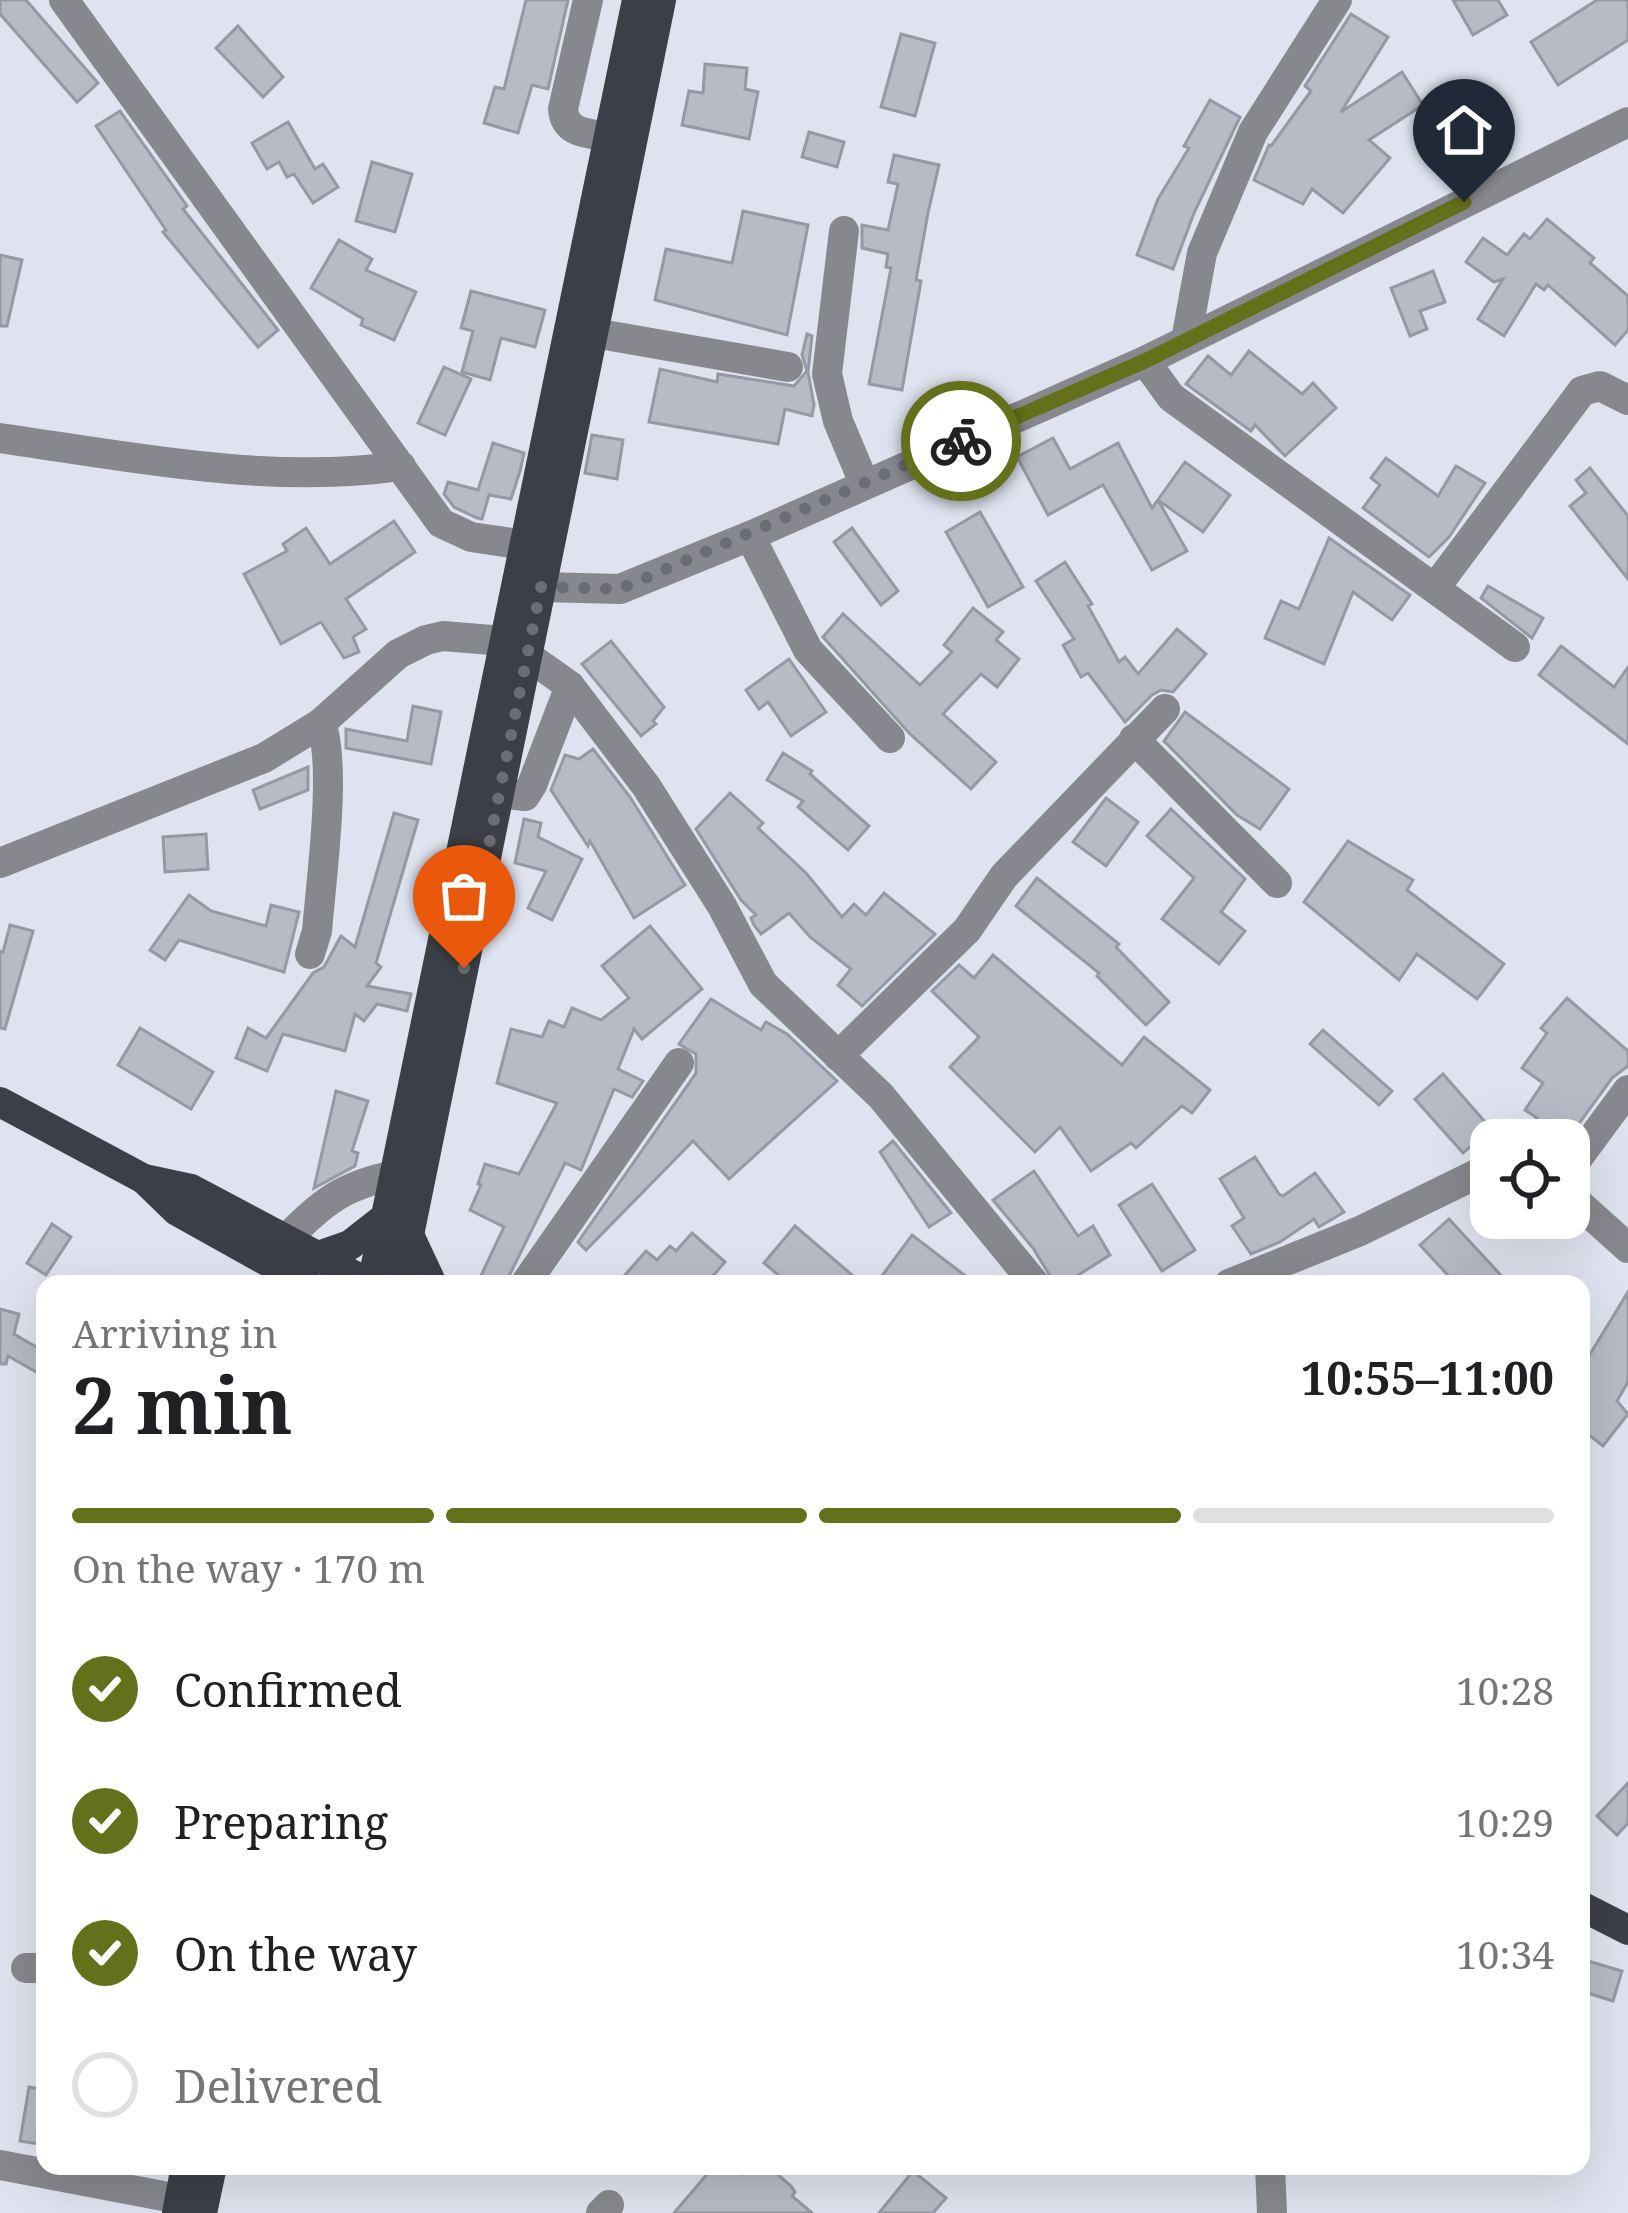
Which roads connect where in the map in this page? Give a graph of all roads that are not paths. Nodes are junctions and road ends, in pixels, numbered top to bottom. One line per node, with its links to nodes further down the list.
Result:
1 (64, 0): 15 (street)
2 (588, 0): 7 (street)
3 (637, 0): 7 (main road)
4 (662, 0): 9 (main road)
5 (1337, 0): 10 (street)
6 (1628, 122): 10 (street)
7 (609, 137): 18 (main road)
8 (844, 231): 16 (street)
9 (594, 333): 12 (street); 19 (main road)
10 (1186, 340): 11 (street)
11 (1145, 361): 16 (street); 20 (street)
12 (788, 367)
13 (1628, 400): 20 (street)
14 (0, 439): 15 (street)
15 (401, 466): 18 (street)
16 (864, 483): 17 (street)
17 (750, 536): 19 (street); 26 (street)
18 (525, 545): 21 (main road)
19 (541, 587): 21 (main road)
20 (1435, 588): 22 (street)
21 (515, 647): 23 (street); 25 (street); 28 (main road); 37 (main road)
22 (1515, 647)
23 (570, 686): 28 (street); 32 (street)
24 (1165, 709): 27 (street)
25 (321, 723): 29 (street); 31 (street)
26 (890, 737)
27 (1133, 739): 30 (street); 32 (street)
28 (499, 793): 41 (main road)
29 (0, 863)
30 (1277, 883)
31 (310, 954)
32 (838, 1056): 51 (street)
33 (679, 1063): 50 (street)
34 (1628, 1090): 36 (street)
35 (0, 1102): 39 (main road)
36 (1590, 1142)
37 (397, 1174): 41 (main road); 42 (street)
38 (1470, 1177): 52 (street)
39 (145, 1179): 42 (main road); 44 (main road)
40 (1590, 1214): 43 (street)
41 (399, 1227): 46 (main road); 47 (main road); 48 (main road); 49 (main road)
42 (284, 1241): 45 (main road)
43 (1628, 1248)
44 (305, 1275)
45 (308, 1275)
46 (311, 1275)
47 (375, 1275)
48 (399, 1275)
49 (427, 1275)
50 (531, 1275)
51 (1027, 1275)
52 (1251, 1275)
53 (1590, 1911): 54 (main road)
54 (1628, 1930)
55 (0, 2165): 56 (street)
56 (36, 2174)
57 (42, 2175): 61 (street)
58 (186, 2175): 61 (main road)
59 (207, 2175): 61 (main road)
60 (1270, 2175): 62 (street)
61 (186, 2209)
62 (1272, 2213)

